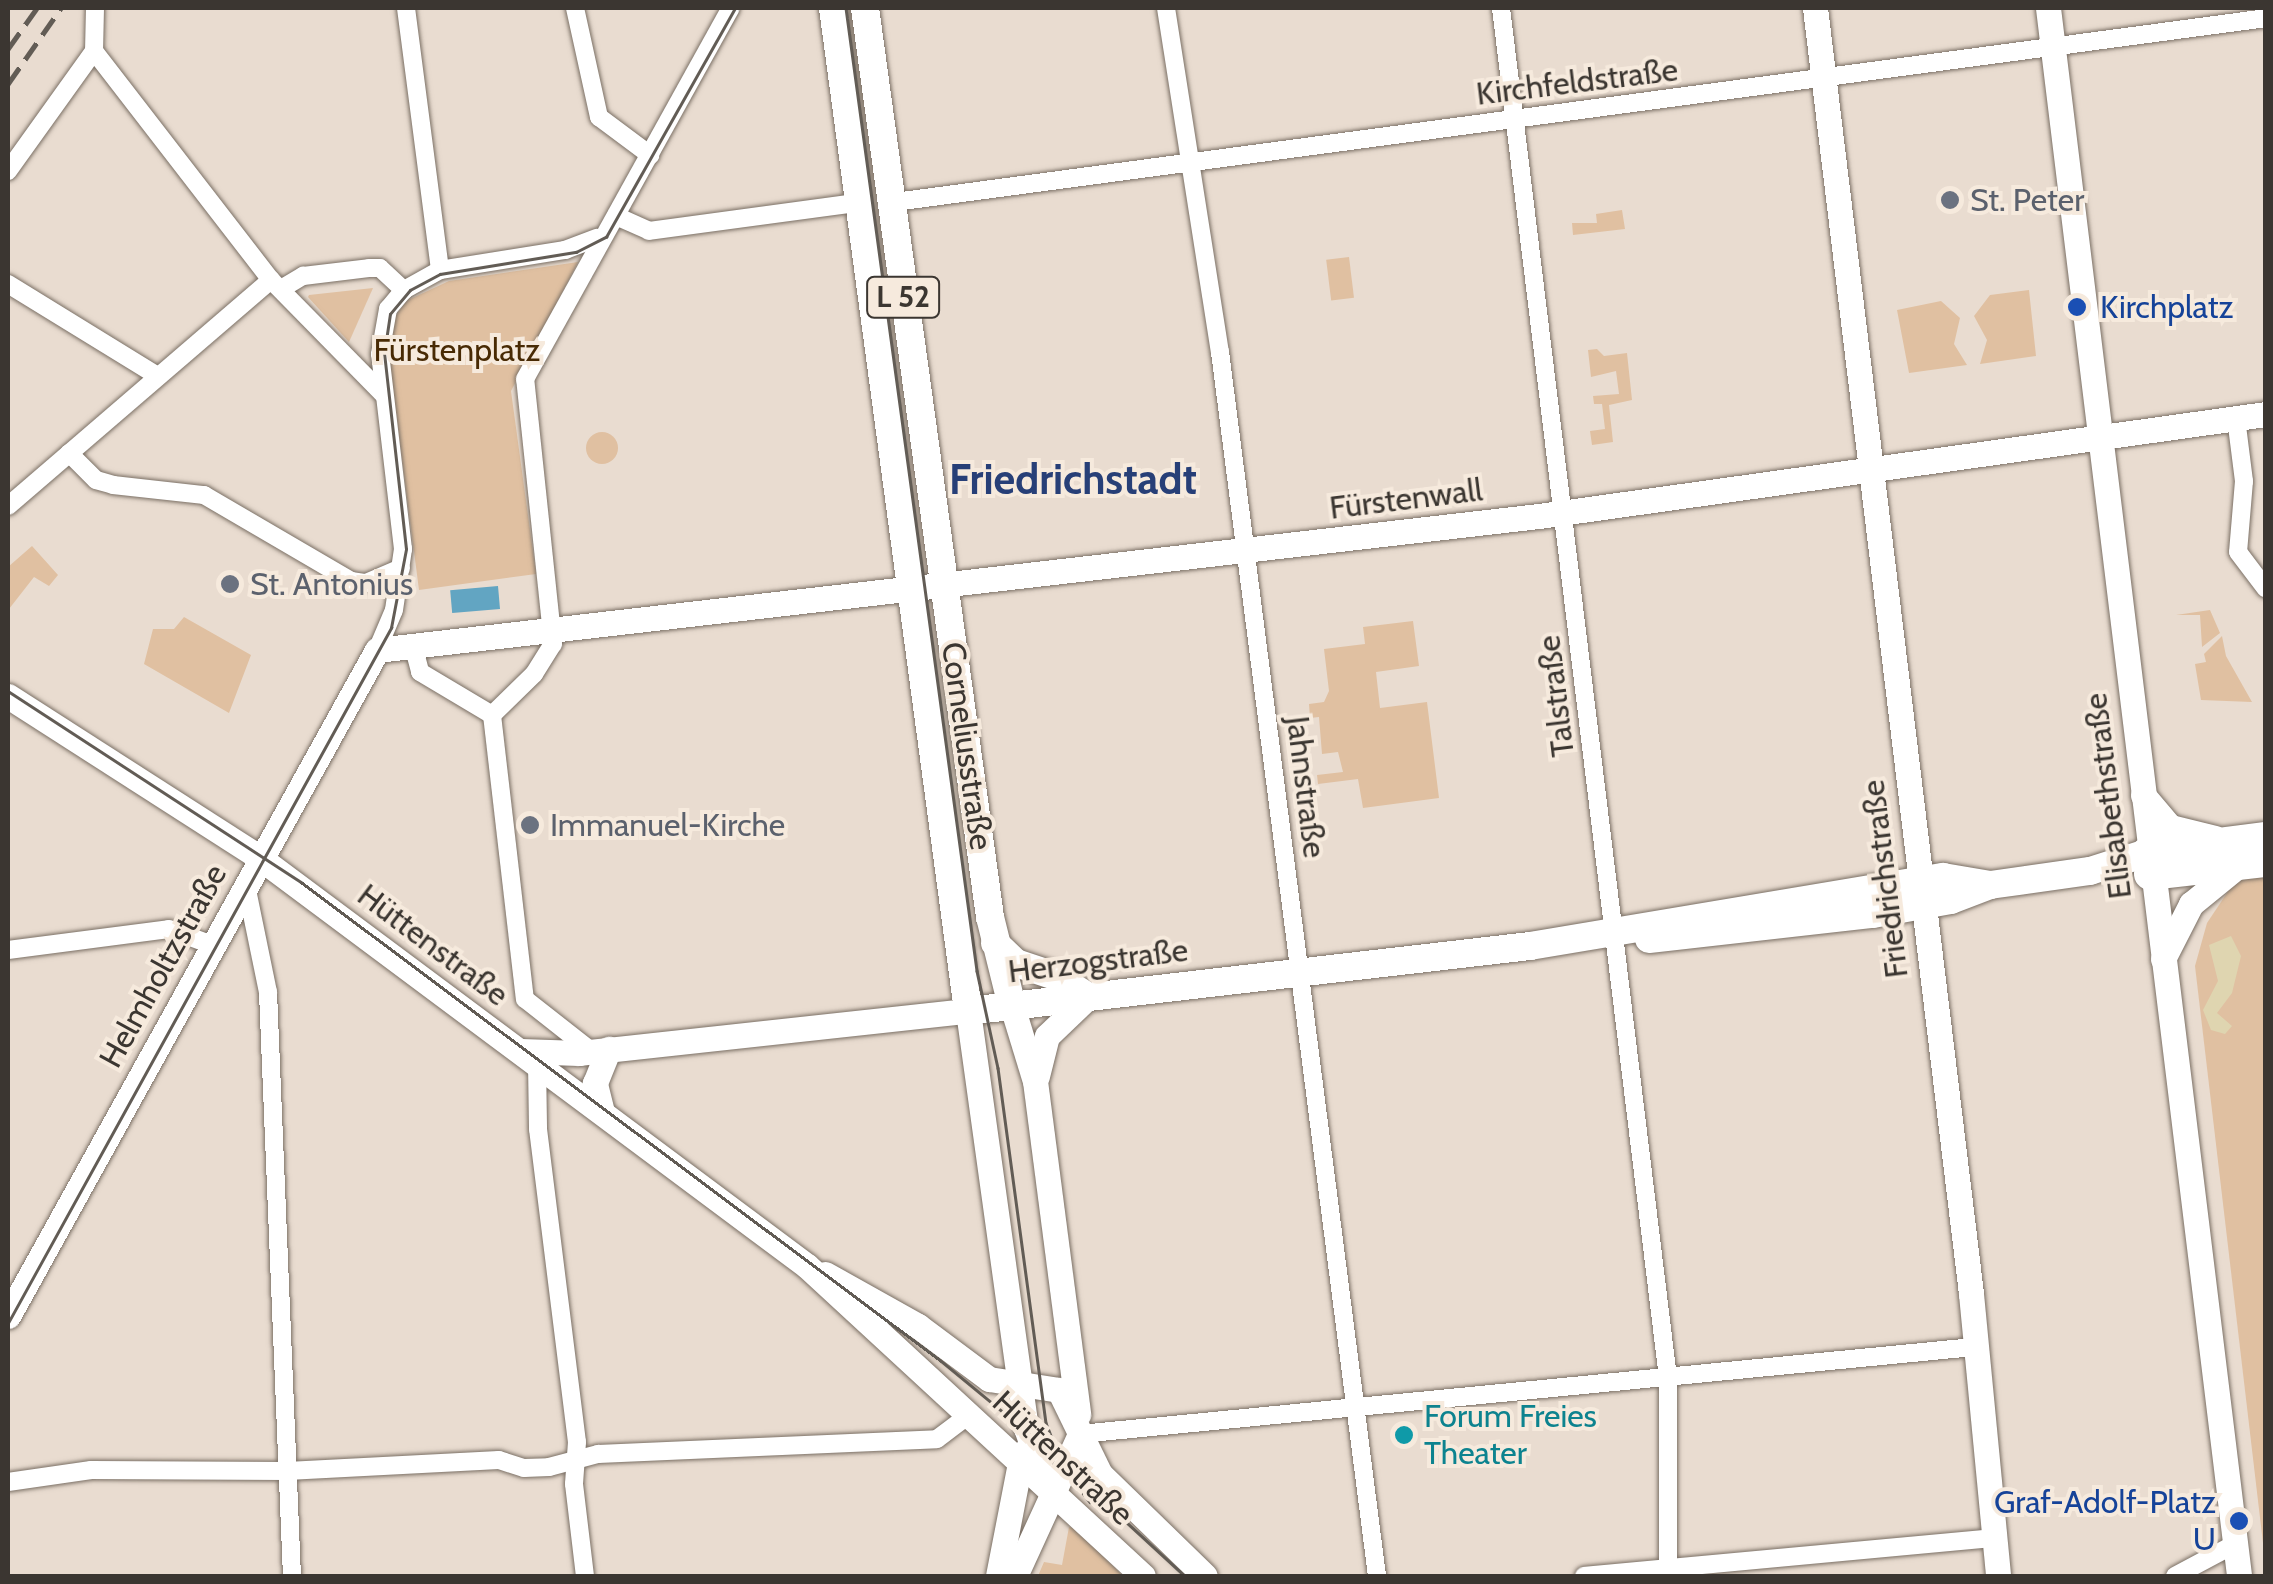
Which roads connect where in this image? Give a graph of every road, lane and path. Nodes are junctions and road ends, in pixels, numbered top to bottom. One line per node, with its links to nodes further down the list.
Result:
1 (95, 8): 13 (street)
2 (406, 8): 25 (street)
3 (575, 8): 18 (street)
4 (731, 8): 18 (street)
5 (833, 8): 16 (main road, Corneliusstraße / L 52)
6 (865, 8): 17 (main road, Corneliusstraße / L 52)
7 (1166, 8): 19 (street, Jahnstraße)
8 (1501, 8): 15 (street, Talstraße)
9 (1815, 8): 14 (main road, Friedrichstraße)
10 (2048, 8): 12 (main road, Elisabethstraße)
11 (2266, 18): 12 (street, Kirchfeldstraße)
12 (2052, 46): 14 (street, Kirchfeldstraße); 33 (main road, Elisabethstraße)
13 (94, 51): 20 (street); 27 (street)
14 (1823, 76): 15 (street, Kirchfeldstraße); 35 (main road, Friedrichstraße)
15 (1515, 117): 19 (street, Kirchfeldstraße); 37 (street, Talstraße)
16 (846, 126): 17 (main road); 22 (main road, Corneliusstraße / L 52)
17 (884, 142): 21 (main road, Corneliusstraße / L 52)
18 (650, 155): 23 (street)
19 (1190, 164): 21 (street, Kirchfeldstraße); 38 (street, Jahnstraße)
20 (8, 171)
21 (904, 201): 40 (main road, Corneliusstraße / L 52)
22 (856, 202): 23 (street); 42 (main road, Corneliusstraße / L 52)
23 (616, 216): 24 (street)
24 (597, 238): 25 (street); 43 (street)
25 (440, 270): 28 (street)
26 (8, 284): 29 (street)
27 (276, 284): 28 (street); 29 (street); 30 (street)
28 (404, 290): 30 (street)
29 (156, 375): 34 (street)
30 (385, 396): 39 (street)
31 (2266, 414): 32 (main road, Fürstenwall)
32 (2236, 418): 33 (main road, Fürstenwall); 41 (street)
33 (2099, 434): 35 (main road, Fürstenwall); 48 (main road, Elisabethstraße)
34 (69, 453): 36 (street); 39 (street)
35 (1868, 469): 37 (main road, Fürstenwall); 53 (main road, Friedrichstraße)
36 (8, 506)
37 (1565, 513): 38 (main road, Fürstenwall); 54 (street, Talstraße)
38 (1244, 551): 40 (main road, Fürstenwall); 59 (street, Jahnstraße)
39 (401, 568): 45 (street)
40 (945, 586): 42 (main road, Fürstenwall); 55 (main road, Corneliusstraße / L 52)
41 (2266, 589)
42 (910, 590): 43 (main road, Fürstenwall); 62 (main road, Corneliusstraße / L 52)
43 (552, 629): 44 (main road); 47 (street)
44 (413, 646): 45 (main road); 47 (street)
45 (377, 650): 50 (main road, Helmholtzstraße)
46 (8, 696): 50 (main road, Hüttenstraße)
47 (492, 715): 64 (street)
48 (2140, 786): 49 (main road); 51 (main road, Elisabethstraße)
49 (2252, 844): 51 (highway); 58 (main road)
50 (260, 858): 52 (main road, Helmholtzstraße); 63 (main road, Hüttenstraße)
51 (2149, 864): 53 (main road, Herzogstraße); 58 (main road, Elisabethstraße)
52 (246, 885): 56 (main road, Helmholtzstraße); 78 (street)
53 (1919, 893): 54 (main road, Herzogstraße); 69 (main road, Friedrichstraße)
54 (1614, 934): 59 (main road, Herzogstraße); 70 (street, Talstraße)
55 (995, 943): 60 (main road); 61 (main road, Corneliusstraße / L 52)
56 (212, 945): 57 (street); 68 (main road, Helmholtzstraße)
57 (8, 950)
58 (2162, 962): 82 (main road, Elisabethstraße)
59 (1298, 974): 60 (main road, Herzogstraße); 72 (street, Jahnstraße)
60 (1088, 997): 61 (main road, Herzogstraße); 65 (main road)
61 (1012, 1006): 62 (main road, Herzogstraße); 65 (main road, Corneliusstraße / L 52)
62 (968, 1011): 64 (main road, Herzogstraße); 71 (main road, Corneliusstraße / L 52)
63 (529, 1057): 64 (main road, Herzogstraße); 66 (main road, Hüttenstraße); 76 (street)
64 (598, 1059): 66 (main road)
65 (1035, 1081): 75 (main road, Corneliusstraße / L 52)
66 (602, 1112): 67 (main road, Hüttenstraße)
67 (807, 1266): 71 (main road, Hüttenstraße); 73 (main road, Hüttenstraße)
68 (8, 1316)
69 (1974, 1347): 70 (street); 81 (main road, Friedrichstraße)
70 (1668, 1377): 72 (street); 83 (street, Talstraße)
71 (1021, 1388): 74 (main road, Corneliusstraße / L 52); 75 (main road, Hüttenstraße)
72 (1356, 1403): 75 (street); 90 (street, Jahnstraße)
73 (969, 1415): 76 (street); 77 (main road, Hüttenstraße)
74 (1026, 1428): 77 (main road, L 52); 80 (main road, Corneliusstraße / L 52)
75 (1080, 1434): 80 (main road); 84 (main road, Hüttenstraße)
76 (576, 1460): 78 (street); 86 (street)
77 (1020, 1463): 80 (main road, Hüttenstraße); 87 (main road, L 52)
78 (287, 1471): 79 (street); 85 (street)
79 (8, 1482)
80 (1051, 1492): 88 (main road); 89 (main road, Hüttenstraße)
81 (1994, 1538): 83 (street); 92 (main road, Friedrichstraße)
82 (2235, 1544): 93 (street); 94 (main road, Elisabethstraße)
83 (1669, 1572): 91 (street)
84 (1207, 1574)
85 (292, 1576)
86 (585, 1576)
87 (998, 1576)
88 (1015, 1576)
89 (1142, 1576)
90 (1377, 1576)
91 (1584, 1576)
92 (1998, 1576)
93 (2175, 1576)
94 (2239, 1576)

